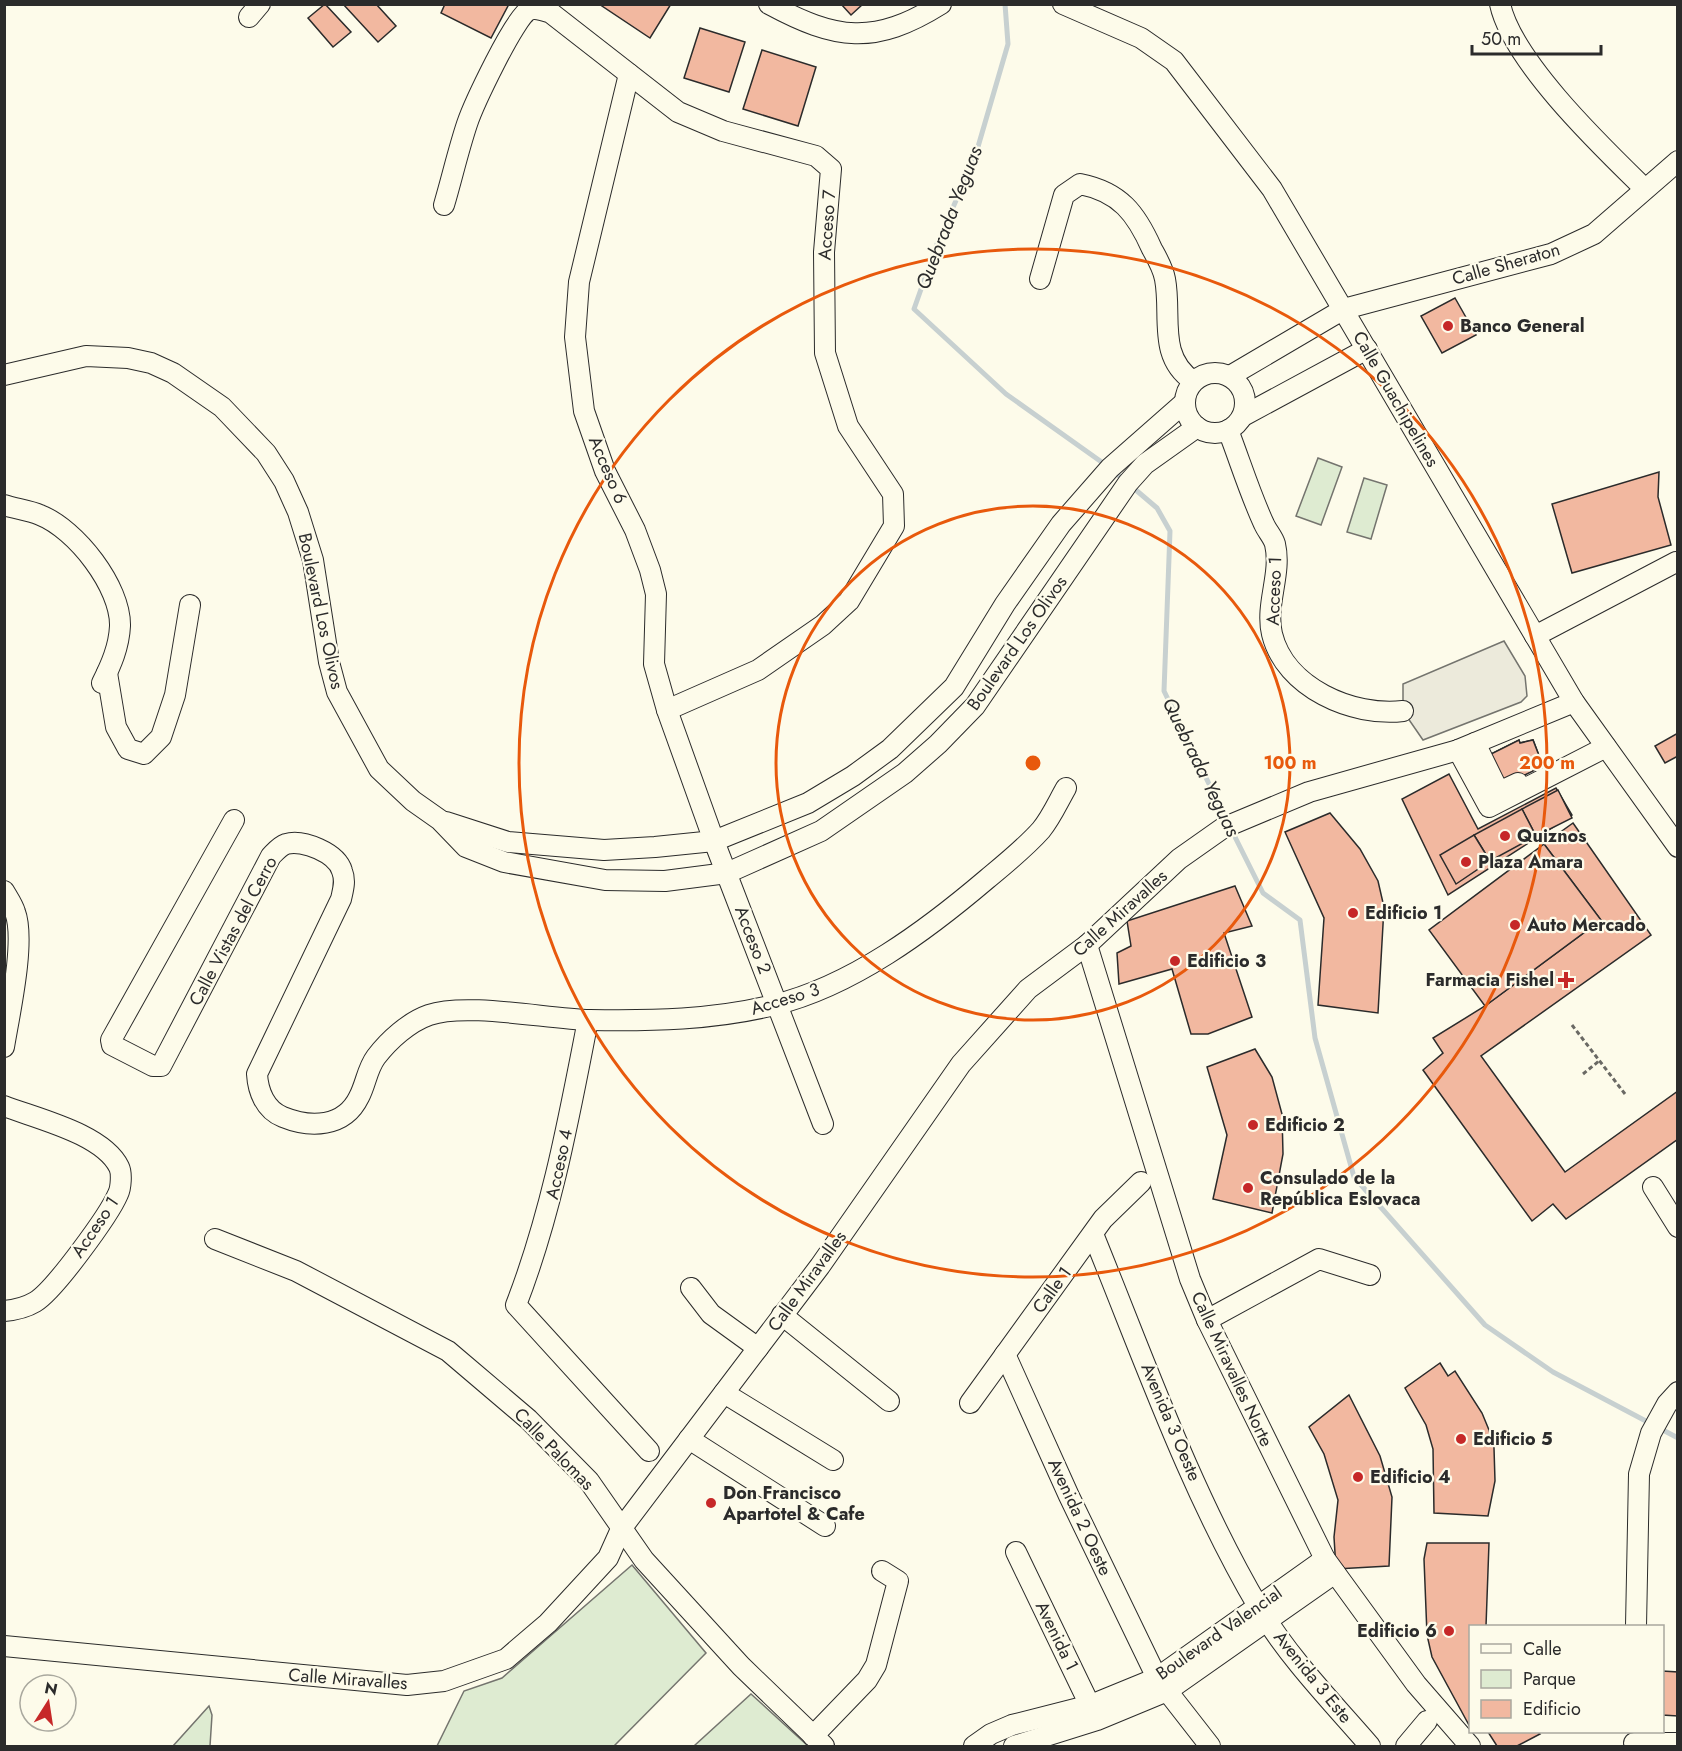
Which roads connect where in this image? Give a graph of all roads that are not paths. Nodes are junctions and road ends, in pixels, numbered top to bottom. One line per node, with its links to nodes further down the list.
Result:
1 (769, 4): 2 (street)
2 (941, 4)
3 (1063, 4): 10 (street, Calle Guachipelines)
4 (1500, 4): 7 (street)
5 (629, 74): 8 (street, Acceso 7); 28 (street, Acceso 6); 28 (street, Acceso 7)
6 (1677, 161): 7 (street, Calle Sheraton)
7 (1644, 188): 10 (street, Calle Sheraton)
8 (444, 205)
9 (1040, 279): 14 (street)
10 (1344, 309): 11 (street, Calle Guachipelines); 13 (street)
11 (1367, 349): 16 (street); 22 (street, Calle Guachipelines)
12 (4, 375): 34 (street, Boulevard Los Olivos)
13 (1230, 376): 14 (street); 16 (street)
14 (1193, 381): 15 (street)
15 (1185, 402): 17 (street); 23 (street, Boulevard Los Olivos)
16 (1243, 416): 18 (street)
17 (1197, 427): 18 (street); 25 (street, Boulevard Los Olivos)
18 (1228, 430): 29 (street, Acceso 1)
19 (5, 506): 24 (street)
20 (1676, 562): 22 (street)
21 (190, 605): 24 (street)
22 (1535, 636): 27 (street, Calle Guachipelines)
23 (975, 651): 25 (street); 36 (street, Boulevard Los Olivos)
24 (107, 673): 26 (street)
25 (995, 674): 36 (street, Boulevard Los Olivos)
26 (98, 690)
27 (1574, 702): 30 (street, Calle Guachipelines); 31 (street, Calle Miravalles)
28 (667, 710): 36 (street, Acceso 6)
29 (1403, 711)
30 (1604, 744): 31 (street); 35 (street, Calle Guachipelines)
31 (1467, 747): 38 (street, Calle Miravalles)
32 (1066, 788): 39 (street, Acceso 3)
33 (234, 820): 40 (street, Calle Vistas del Cerro)
34 (440, 820): 36 (street, Boulevard Los Olivos); 36 (street, Boulevard Los Olivos)
35 (1677, 847)
36 (721, 857): 39 (street, Acceso 2)
37 (4, 891): 42 (street)
38 (1087, 945): 53 (street, Calle Miravalles); 54 (street, Calle Miravalles Norte)
39 (777, 1005): 41 (street, Acceso 3); 44 (street, Acceso 2)
40 (429, 1015): 41 (street, Acceso 3)
41 (588, 1020): 62 (street, Acceso 4)
42 (4, 1047)
43 (4, 1106): 52 (street, Acceso 1)
44 (823, 1124)
45 (1141, 1182): 48 (street, Calle 1)
46 (1653, 1187): 47 (street)
47 (1677, 1227)
48 (1093, 1234): 56 (street, Calle 1); 69 (street, Avenida 3 Oeste)
49 (215, 1239): 65 (street, Calle Palomas)
50 (1370, 1275): 54 (street)
51 (691, 1288): 55 (street)
52 (4, 1311)
53 (782, 1315): 55 (street, Calle Miravalles); 59 (street)
54 (1207, 1320): 67 (street, Calle Miravalles Norte)
55 (758, 1347): 58 (street, Calle Miravalles)
56 (1005, 1354): 60 (street, Calle 1); 72 (street, Avenida 2 Oeste)
57 (1677, 1392): 70 (street)
58 (724, 1393): 61 (street, Calle Miravalles); 63 (street)
59 (889, 1401)
60 (970, 1403)
61 (689, 1439): 64 (street); 65 (street, Calle Miravalles)
62 (649, 1451)
63 (833, 1460)
64 (825, 1526)
65 (621, 1529): 71 (street, Calle Miravalles); 76 (street, Calle Palomas)
66 (1016, 1552): 73 (street, Avenida 1)
67 (1330, 1566): 69 (street, Boulevard Valencial); 83 (street, Calle Miravalles Norte)
68 (882, 1571): 76 (street)
69 (1263, 1614): 72 (street, Boulevard Valencial); 81 (street, Avenida 3 Este)
70 (1636, 1625)
71 (4, 1646)
72 (1162, 1684): 73 (street, Boulevard Valencial); 80 (street, Avenida 2 Oeste)
73 (1094, 1713): 78 (street, Boulevard Valencial); 79 (street, Boulevard Valencial)
74 (1427, 1721): 82 (street)
75 (1634, 1740): 77 (street)
76 (819, 1741)
77 (1677, 1743)
78 (974, 1746)
79 (1014, 1746)
80 (1210, 1746)
81 (1370, 1746)
82 (1406, 1746)
83 (1470, 1746)

